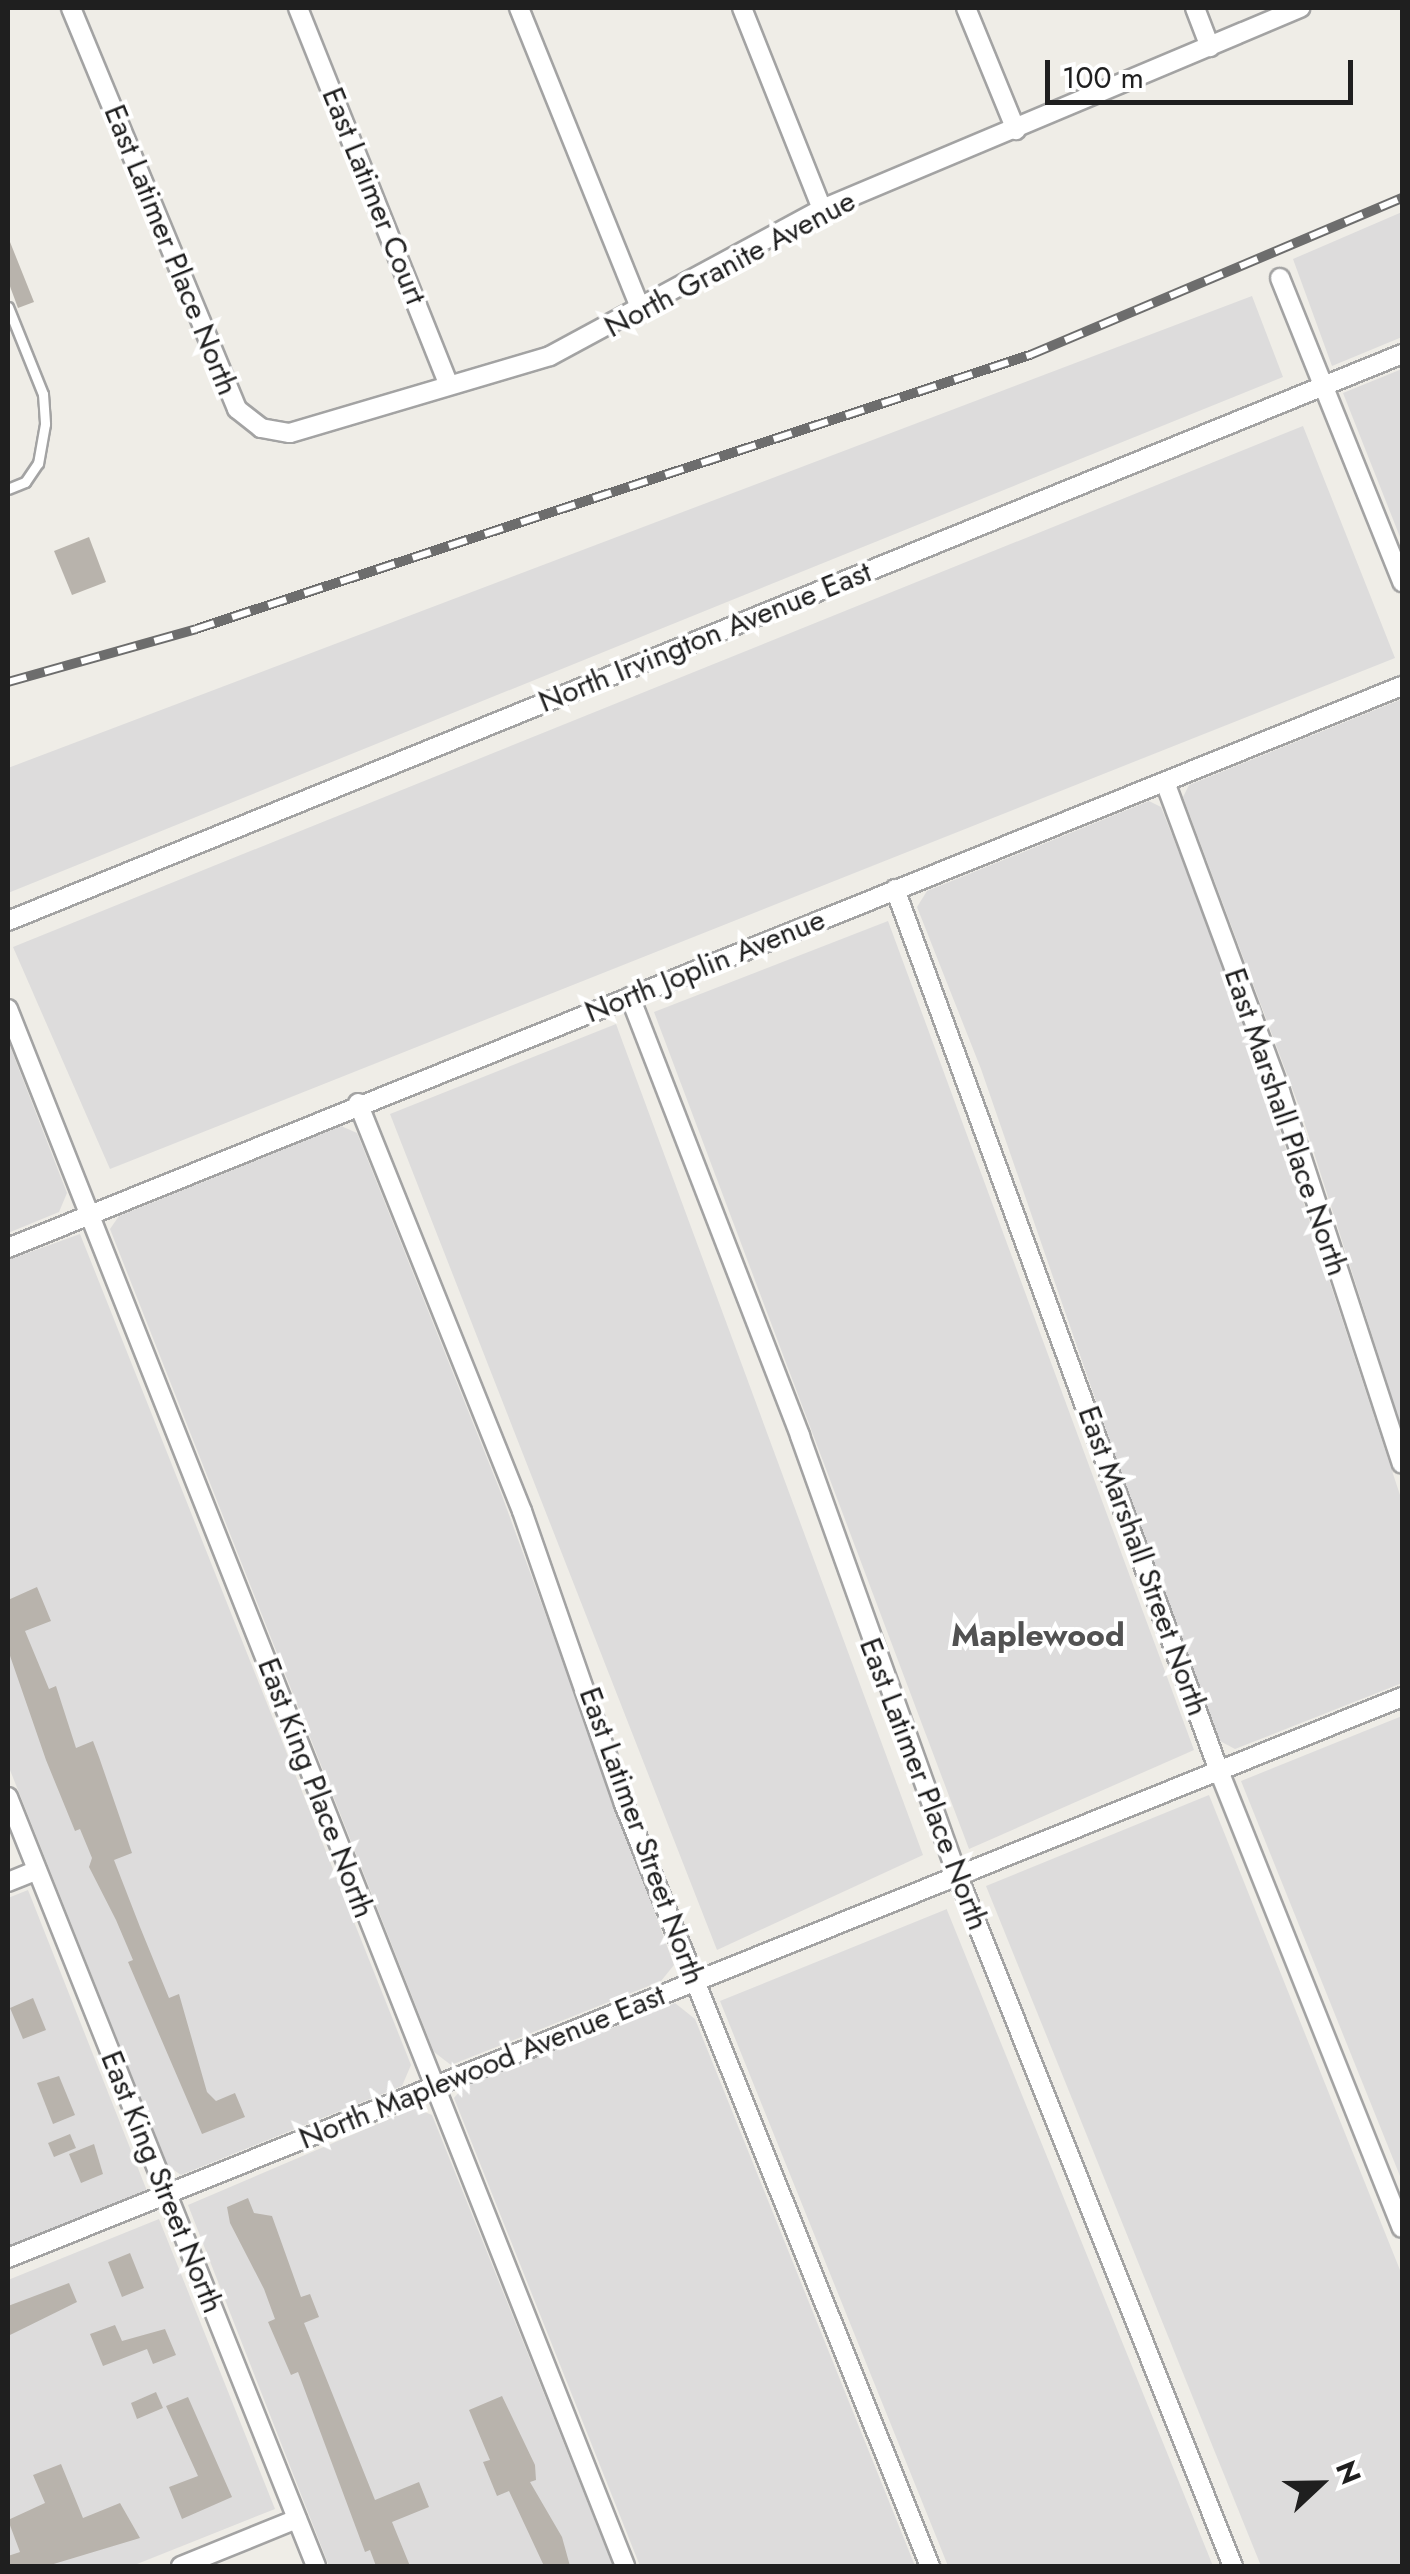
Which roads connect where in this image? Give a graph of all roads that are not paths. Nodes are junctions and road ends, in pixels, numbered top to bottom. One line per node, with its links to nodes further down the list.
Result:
1 (70, 8): 17 (street, East Latimer Place North)
2 (298, 8): 15 (street, East Latimer Court)
3 (519, 8): 13 (street)
4 (742, 8): 10 (street)
5 (966, 8): 9 (street)
6 (1194, 8): 8 (street)
7 (1300, 8): 8 (street, North Granite Avenue)
8 (1210, 47): 9 (street, North Granite Avenue)
9 (1016, 130): 10 (street, North Granite Avenue)
10 (822, 209): 13 (street, North Granite Avenue)
11 (1280, 278): 16 (street)
12 (8, 307): 18 (lane)
13 (640, 310): 15 (street, North Granite Avenue)
14 (1402, 354): 16 (street, North Irvington Avenue East)
15 (449, 385): 17 (street, North Granite Avenue)
16 (1324, 386): 19 (street); 23 (street, North Irvington Avenue East)
17 (319, 428)
18 (8, 489)
19 (1402, 582)
20 (1402, 686): 21 (street, North Joplin Avenue)
21 (1164, 782): 22 (street, North Joplin Avenue); 29 (street, East Marshall Place North)
22 (894, 890): 24 (street, North Joplin Avenue); 31 (street, East Marshall Street North)
23 (8, 920)
24 (630, 997): 26 (street, North Joplin Avenue); 34 (street, East Latimer Place North)
25 (8, 1009): 27 (street, East King Place North)
26 (358, 1103): 27 (street, North Joplin Avenue); 36 (street, East Latimer Street North)
27 (92, 1214): 28 (street, North Joplin Avenue); 37 (street, East King Place North)
28 (8, 1248)
29 (1402, 1464)
30 (1402, 1697): 31 (street, North Maplewood Avenue East)
31 (1219, 1771): 34 (street, North Maplewood Avenue East); 39 (street, East Marshall Street North)
32 (8, 1797): 33 (street, East King Street North)
33 (37, 1870): 35 (street); 38 (street, East King Street North)
34 (957, 1874): 36 (street, North Maplewood Avenue East); 46 (street, East Latimer Place North)
35 (8, 1882)
36 (695, 1981): 37 (street, North Maplewood Avenue East); 45 (street, East Latimer Street North)
37 (433, 2088): 38 (street, North Maplewood Avenue East); 44 (street, East King Place North)
38 (167, 2194): 40 (street, North Maplewood Avenue East); 41 (street, East King Street North)
39 (1402, 2228)
40 (8, 2258)
41 (298, 2519): 42 (street); 43 (street, East King Street North)
42 (180, 2566)
43 (316, 2566)
44 (625, 2566)
45 (930, 2566)
46 (1233, 2566)

